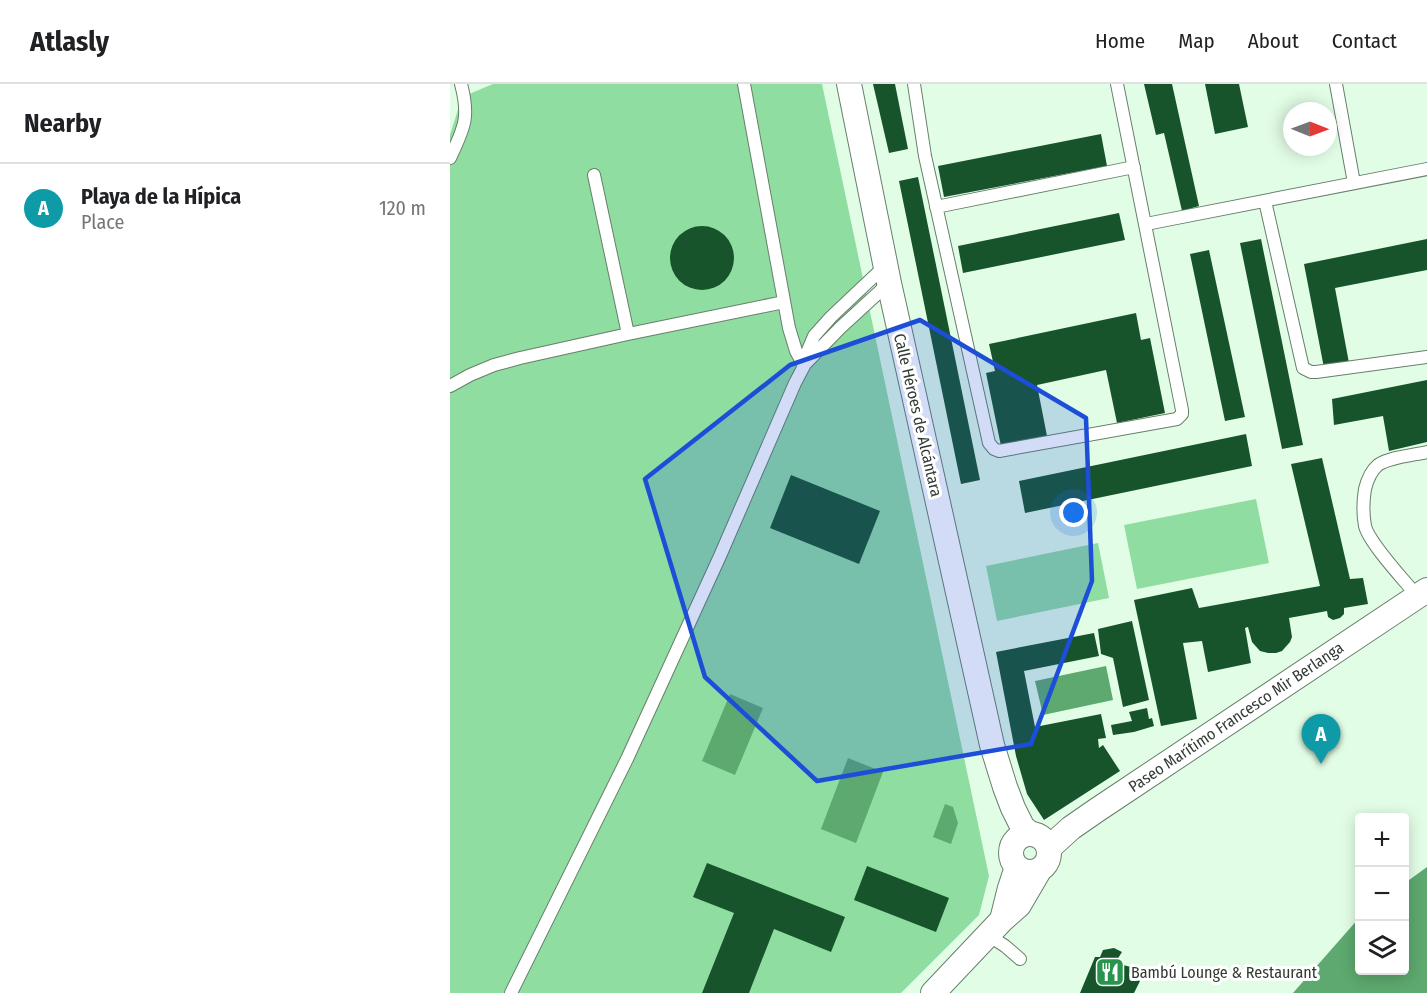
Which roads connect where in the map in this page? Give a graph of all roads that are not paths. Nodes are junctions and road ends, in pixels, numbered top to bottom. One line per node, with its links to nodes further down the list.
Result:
1 (461, 84): 7 (lane)
2 (744, 84): 16 (lane)
3 (849, 84): 15 (street, Calle Héroes de Alcántara)
4 (914, 84): 13 (lane)
5 (1117, 84): 8 (lane)
6 (1336, 84): 11 (lane)
7 (450, 158)
8 (1134, 167): 13 (lane); 14 (lane)
9 (1427, 169): 11 (lane)
10 (594, 175): 17 (lane)
11 (1354, 183): 12 (lane)
12 (1264, 201): 14 (lane); 18 (lane)
13 (936, 207): 14 (lane)
14 (1146, 224)
15 (887, 274): 19 (lane); 19 (lane); 23 (street, Calle Héroes de Alcántara)
16 (784, 302): 17 (lane); 19 (lane)
17 (628, 334): 20 (lane)
18 (1427, 357)
19 (804, 366): 26 (lane)
20 (450, 386)
21 (1427, 452): 22 (lane)
22 (1422, 593): 23 (street, Paseo Marítimo Francesco Mir Berlanga)
23 (1030, 853): 24 (street)
24 (995, 928): 25 (lane); 27 (street)
25 (1020, 959)
26 (510, 993)
27 (933, 993)

